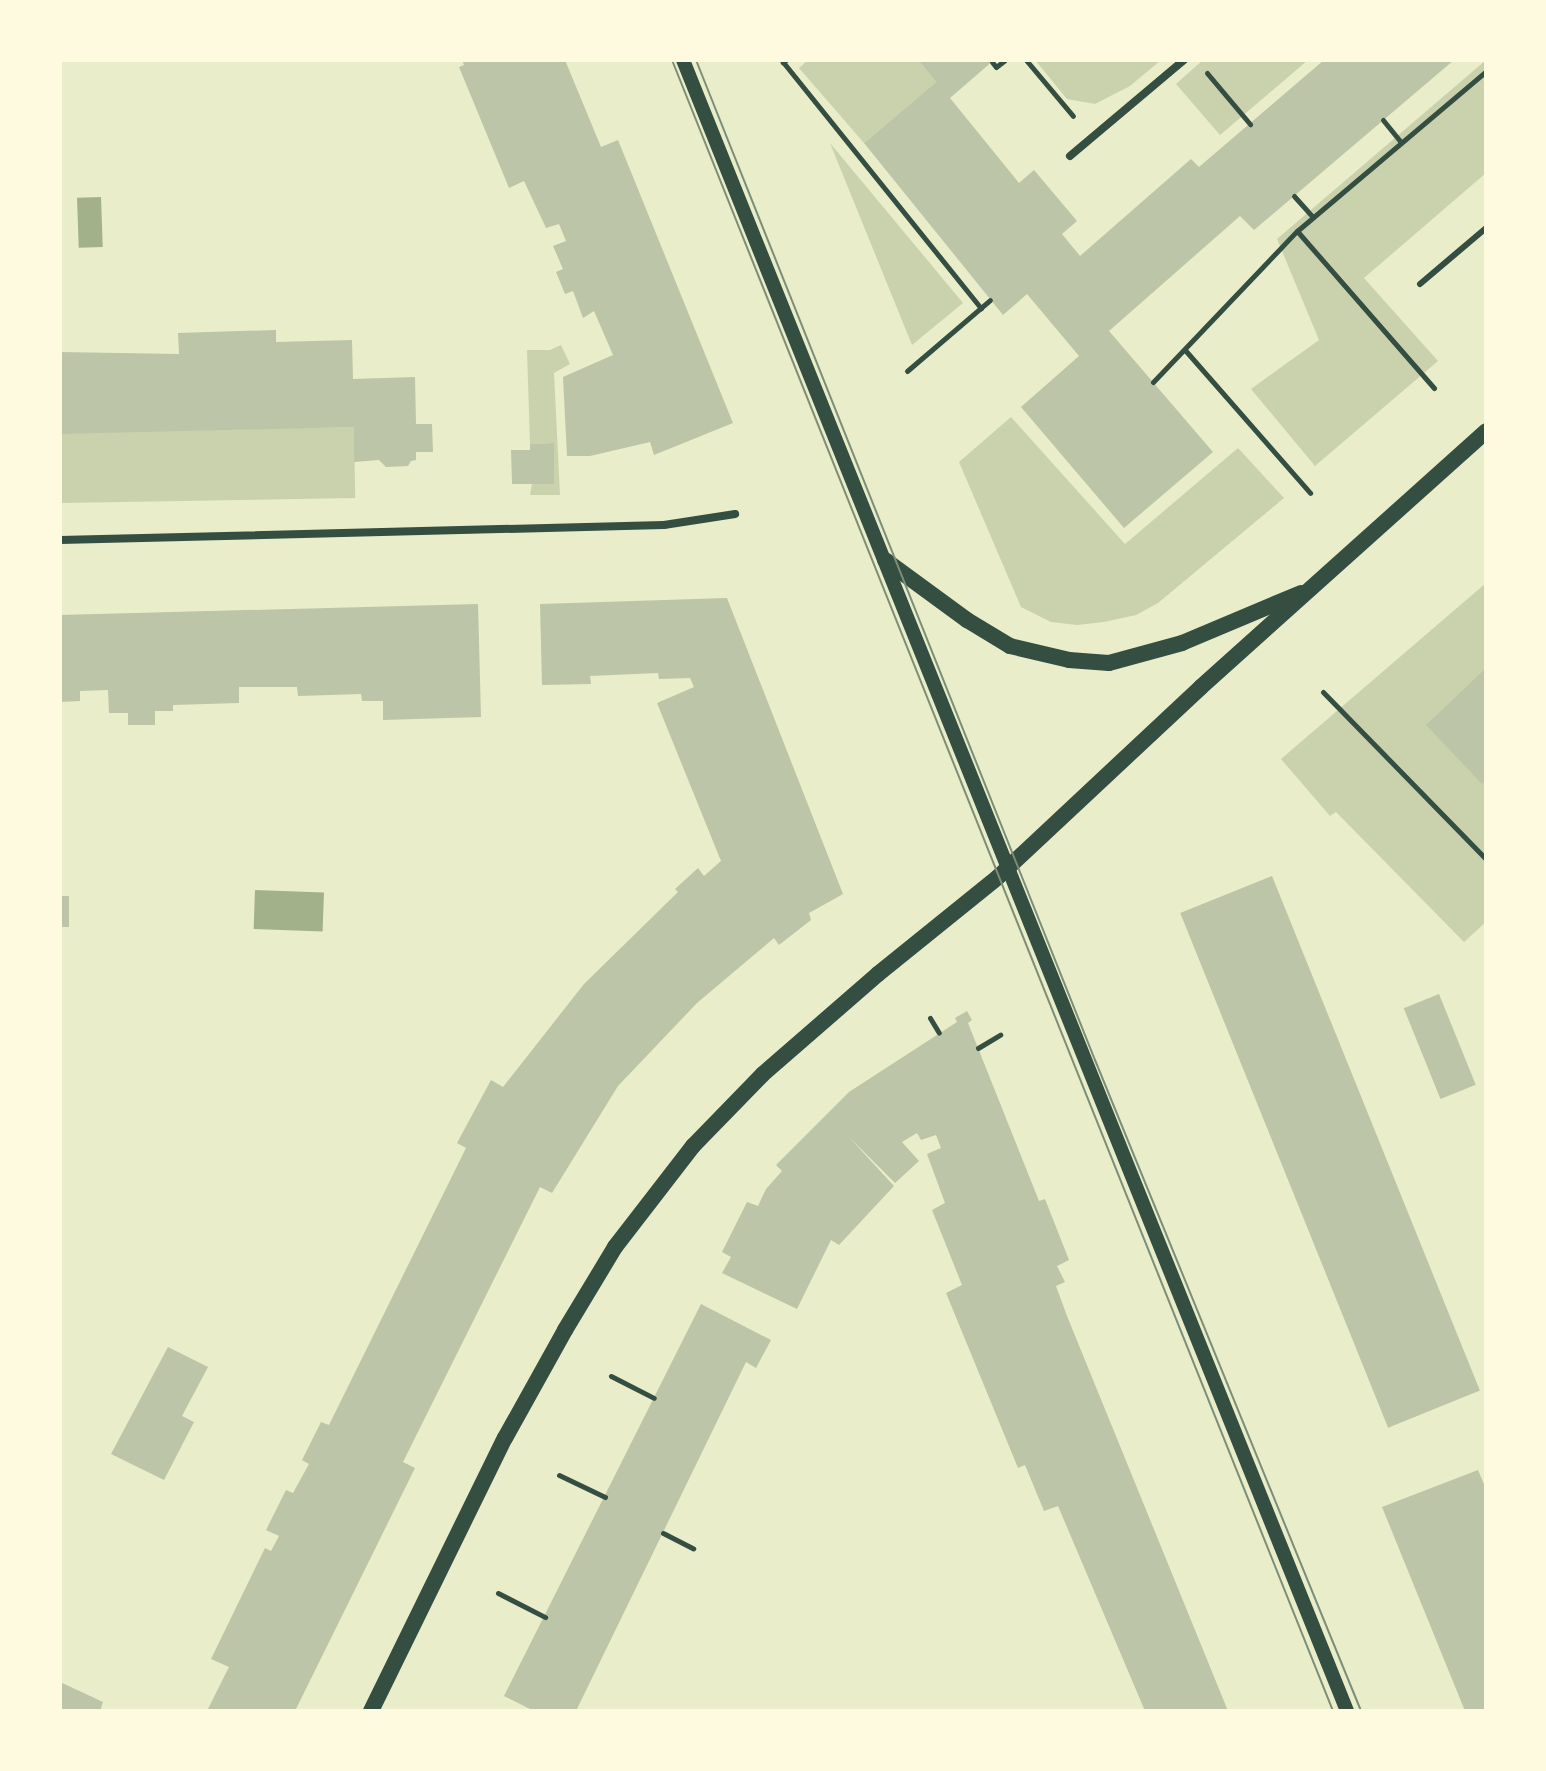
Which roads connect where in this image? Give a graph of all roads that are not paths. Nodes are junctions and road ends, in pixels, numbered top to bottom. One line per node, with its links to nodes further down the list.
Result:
1 (683, 60): 9 (street)
2 (1184, 60): 3 (street)
3 (1070, 156)
4 (1486, 228): 5 (lane)
5 (1420, 284)
6 (1486, 431): 10 (main road)
7 (735, 514): 8 (street)
8 (60, 540)
9 (885, 560): 10 (main road); 11 (street)
10 (1313, 588): 11 (main road)
11 (1006, 868): 12 (main road); 13 (street)
12 (371, 1711)
13 (1347, 1711)

